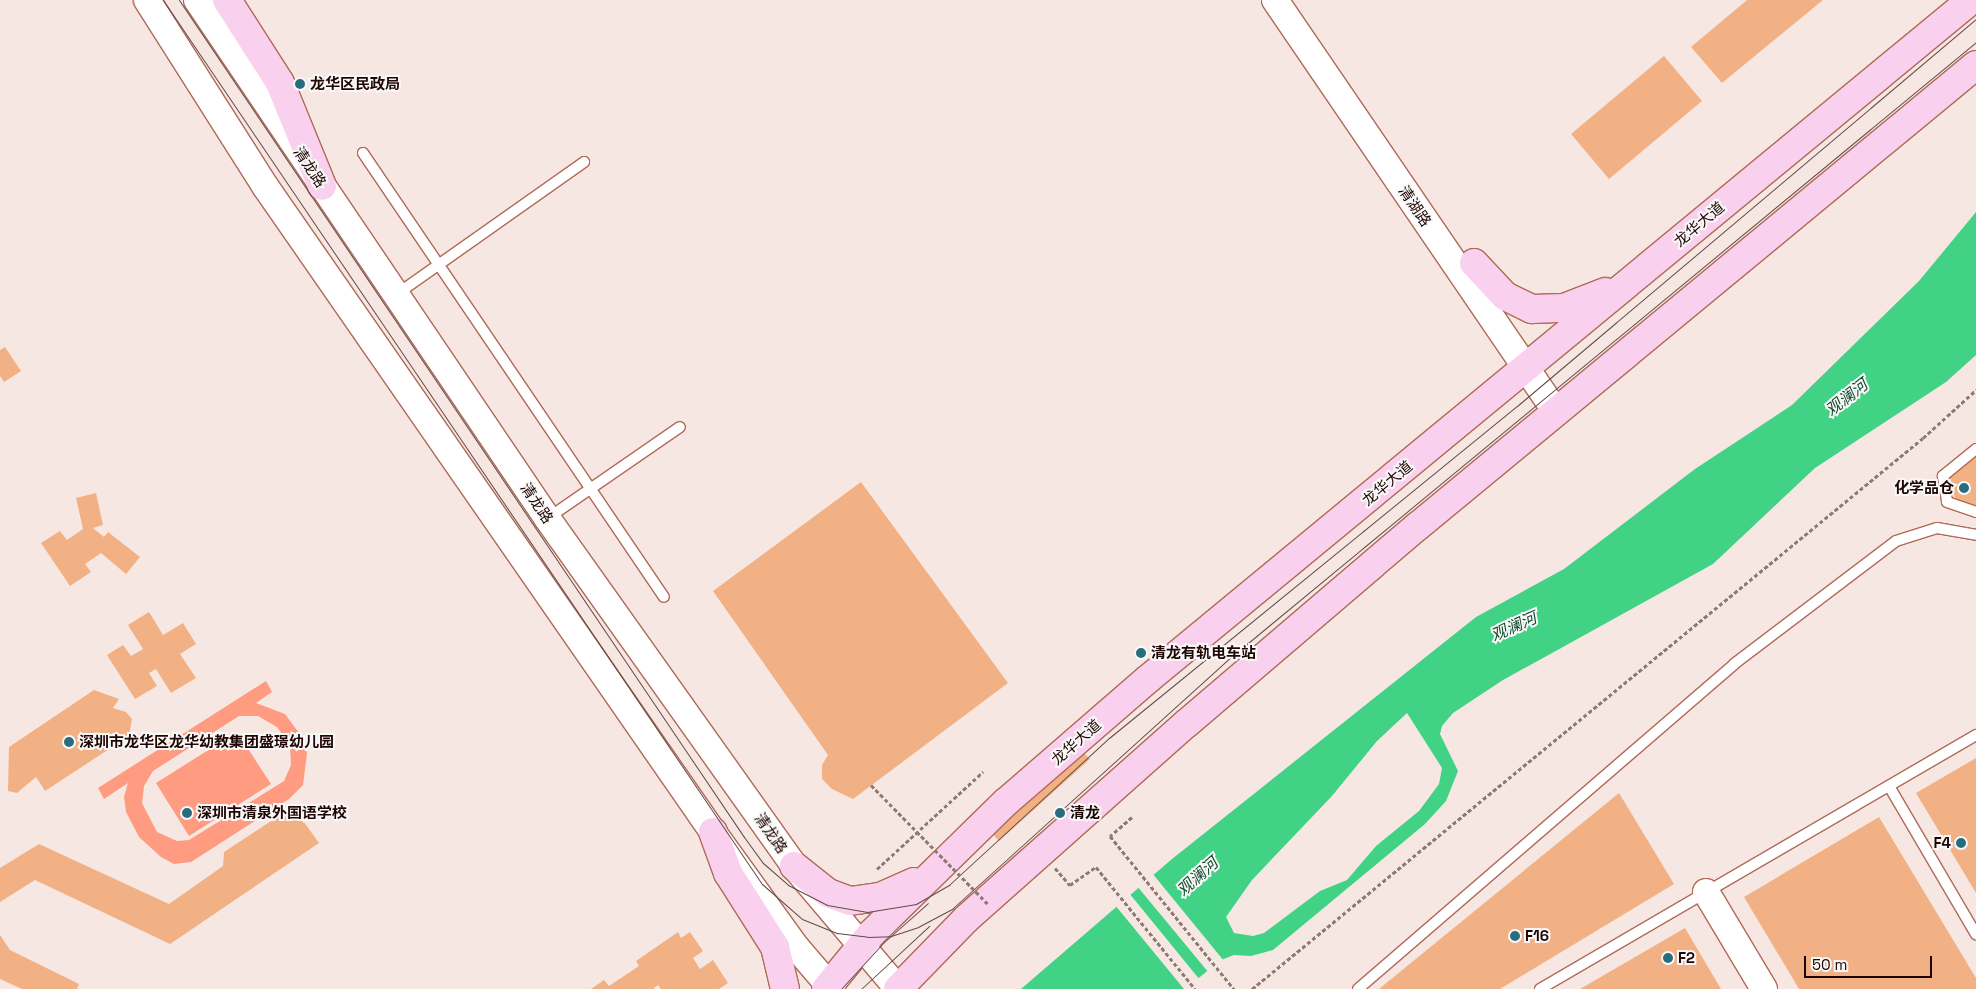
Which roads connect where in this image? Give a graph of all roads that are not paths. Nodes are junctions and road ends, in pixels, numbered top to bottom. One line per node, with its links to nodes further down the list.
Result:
1 (147, 0): 26 (street)
2 (197, 0): 10 (street, 清龙路)
3 (227, 0): 10 (main road)
4 (1275, 0): 15 (street, 清湖路)
5 (1296, 0): 11 (street, 清湖路)
6 (1971, 0): 13 (main road, 龙华大道)
7 (1976, 65): 16 (main road)
8 (364, 152): 12 (lane)
9 (584, 162): 12 (lane)
10 (322, 186): 14 (street, 清龙路)
11 (1474, 263): 13 (main road); 15 (street, 清湖路)
12 (439, 264): 14 (lane); 19 (lane)
13 (1631, 280): 15 (main road, 龙华大道)
14 (396, 295): 21 (street, 清龙路)
15 (1532, 363): 16 (street, 清湖路); 27 (main road, 龙华大道)
16 (1562, 407): 34 (main road)
17 (680, 427): 19 (lane)
18 (1976, 448): 20 (lane)
19 (590, 488): 21 (lane); 23 (lane)
20 (1976, 512)
21 (547, 518): 28 (street, 清龙路)
22 (1976, 535): 35 (lane)
23 (664, 597)
24 (1976, 735): 25 (lane)
25 (1889, 786): 29 (lane); 30 (lane)
26 (712, 832): 32 (street); 33 (main road)
27 (943, 864): 28 (main road); 31 (main road, 龙华大道)
28 (794, 866): 31 (street, 清龙路)
29 (1706, 892): 36 (lane); 37 (street)
30 (1976, 934)
31 (860, 946): 32 (main road, 龙华大道); 34 (street, 清龙路)
32 (829, 988)
33 (785, 989)
34 (898, 989)
35 (1358, 989)
36 (1540, 989)
37 (1764, 989)

